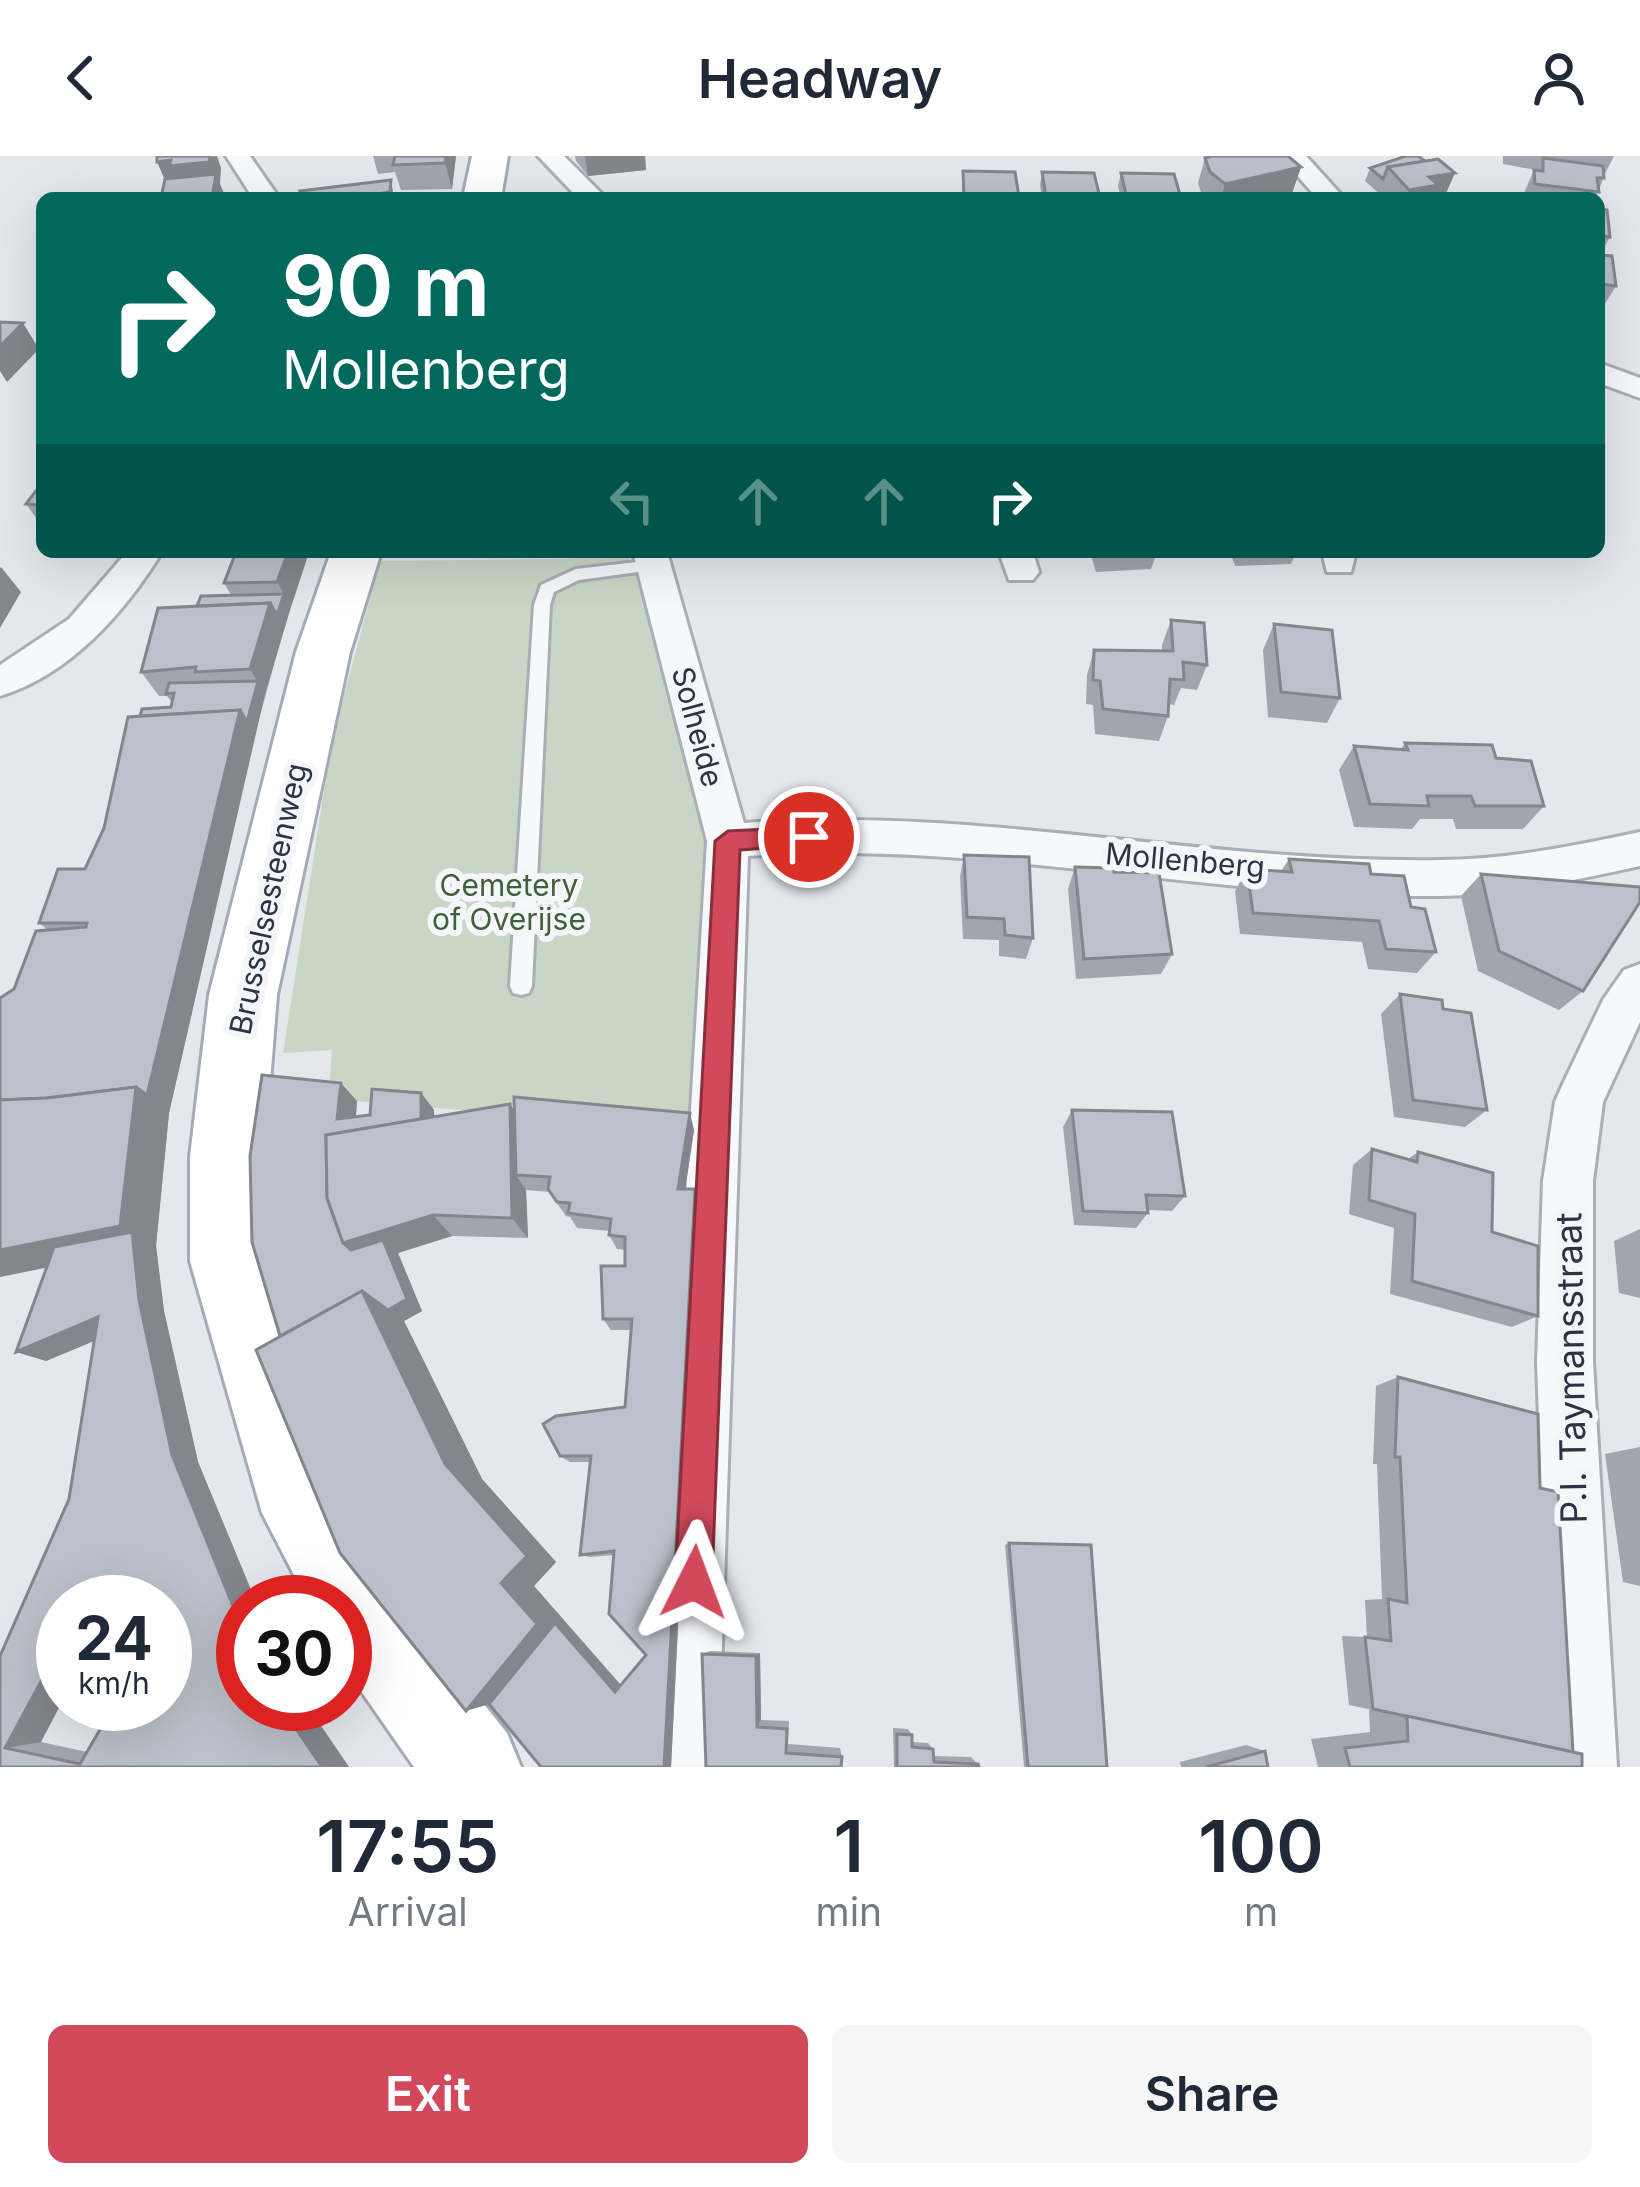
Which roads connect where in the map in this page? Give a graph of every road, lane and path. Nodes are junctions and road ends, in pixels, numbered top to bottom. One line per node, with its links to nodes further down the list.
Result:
1 (238, 156): 5 (street)
2 (490, 156): 6 (main road)
3 (550, 156): 7 (street)
4 (1292, 156): 8 (street)
5 (262, 192)
6 (483, 192)
7 (587, 192)
8 (1325, 192)
9 (1605, 374): 10 (street)
10 (1640, 389)
11 (141, 558): 14 (street)
12 (354, 558): 19 (main road, Brusselsesteenweg)
13 (652, 558): 15 (street, Solheide); 18 (lane)
14 (0, 682)
15 (728, 841): 16 (street, Mollenberg); 20 (street, Solheide)
16 (1640, 849)
17 (1640, 984): 21 (street, P.I. Taymansstraat)
18 (521, 986)
19 (473, 1767)
20 (685, 1767)
21 (1584, 1767)

